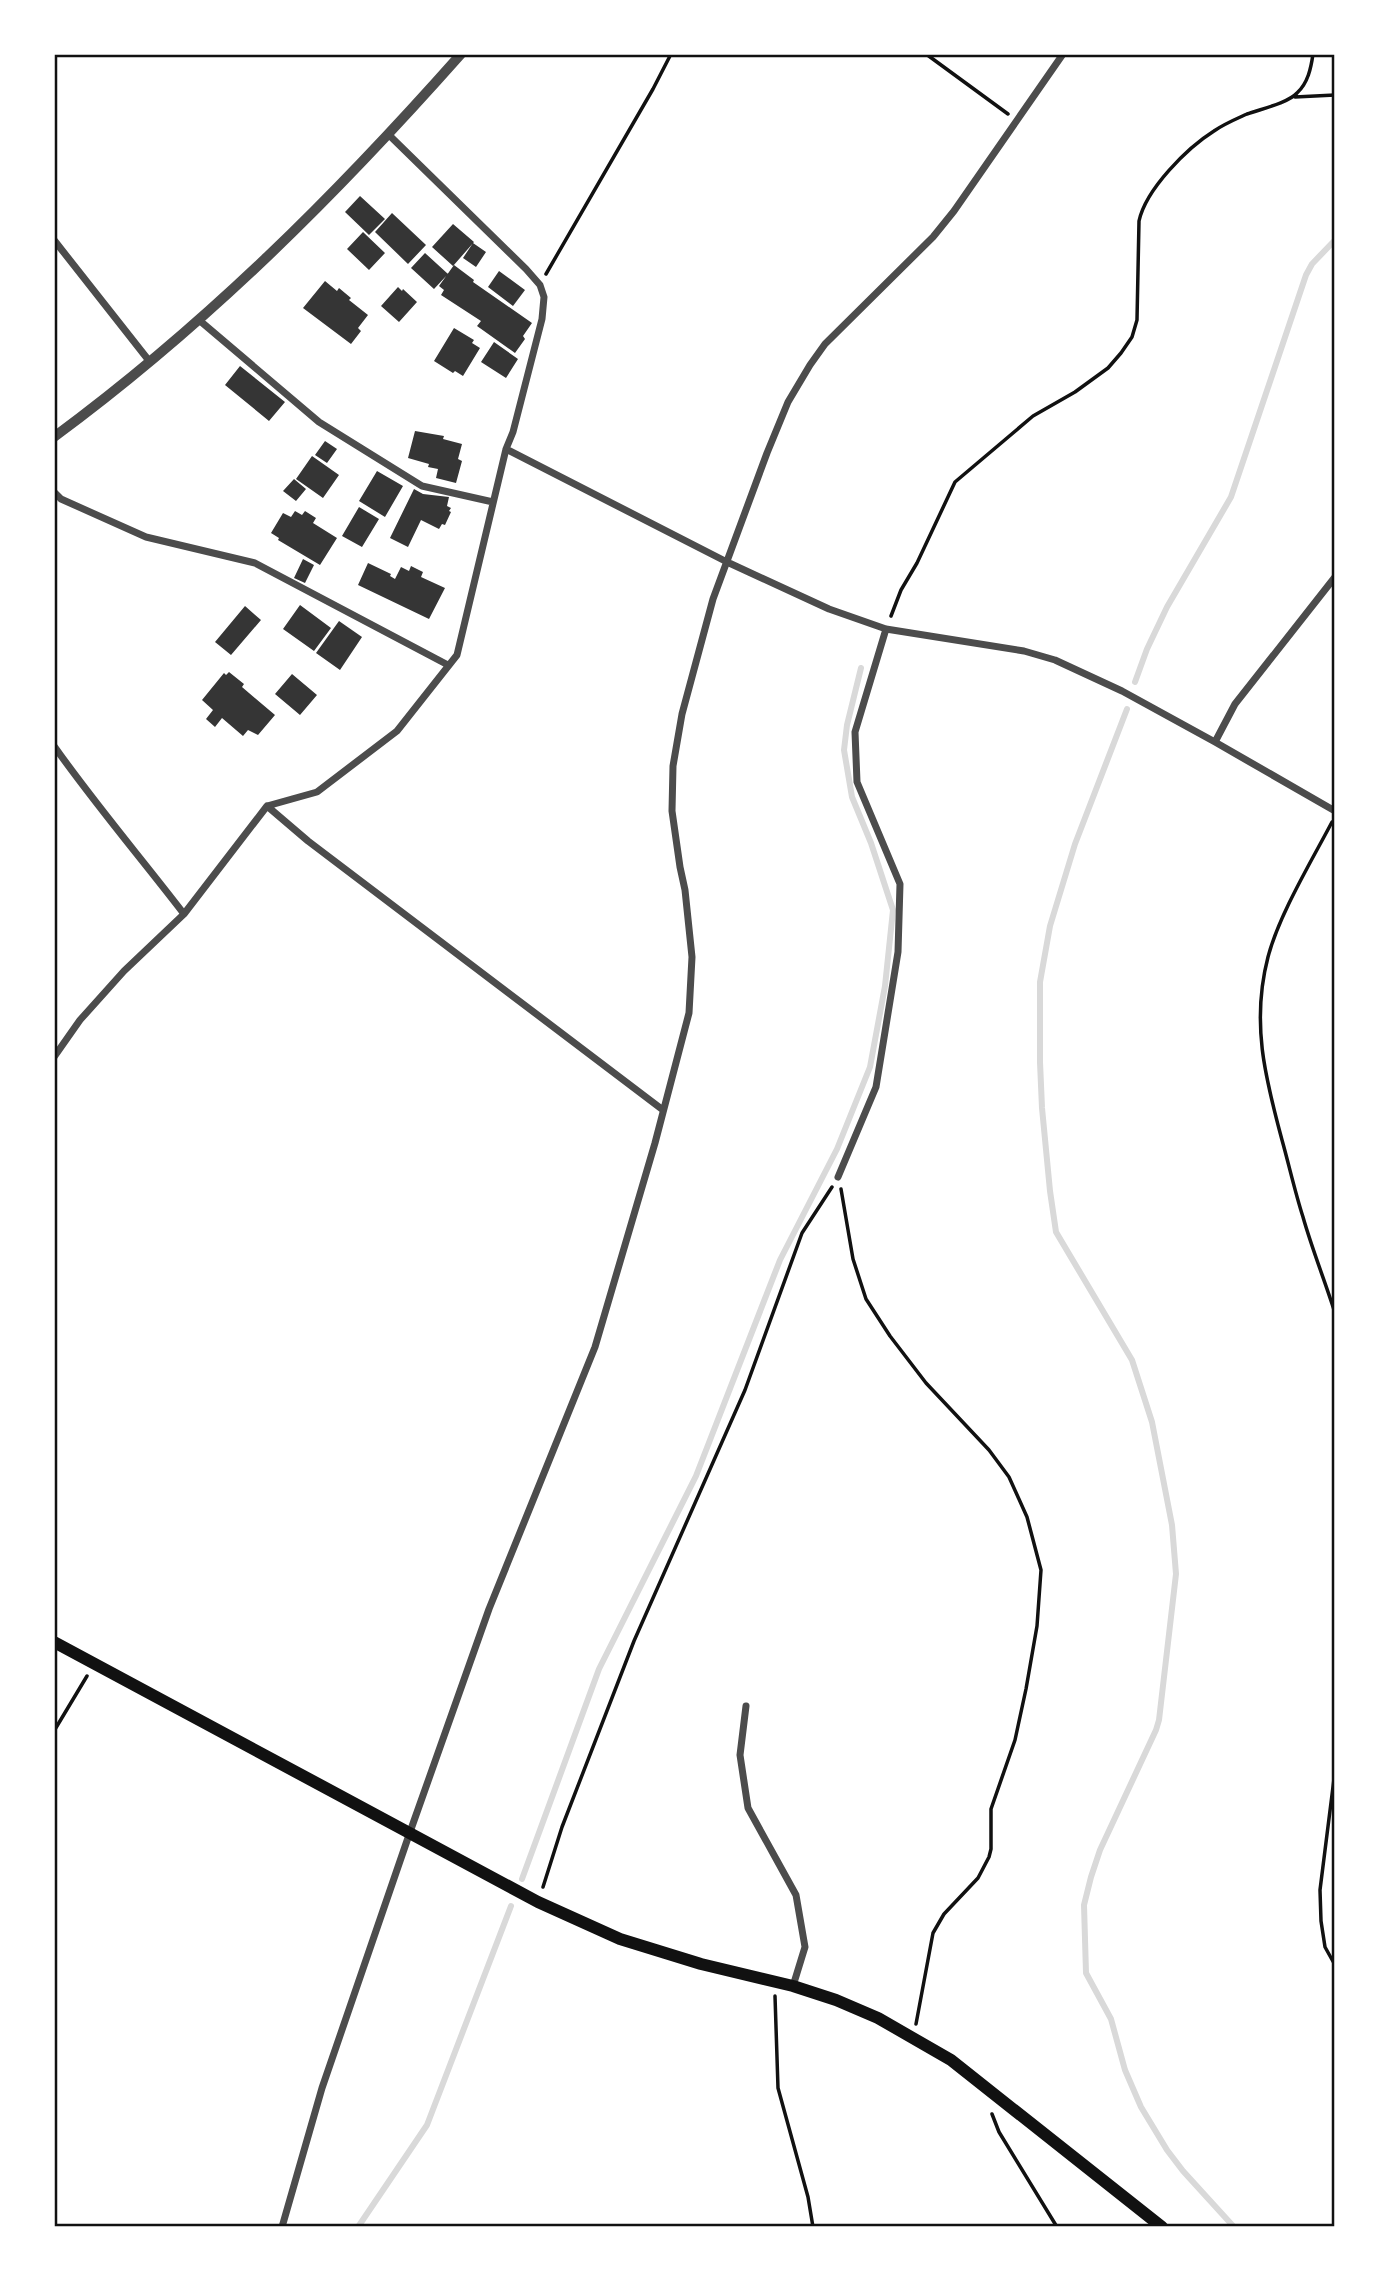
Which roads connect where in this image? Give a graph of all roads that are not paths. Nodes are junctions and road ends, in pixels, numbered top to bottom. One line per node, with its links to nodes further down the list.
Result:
1 (1063, 54): 11 (street)
2 (456, 56): 3 (street)
3 (389, 135): 5 (street); 8 (street)
4 (54, 240): 6 (street)
5 (199, 320): 6 (street); 10 (street)
6 (150, 362): 7 (street)
7 (54, 437)
8 (506, 449): 10 (street); 11 (street)
9 (54, 492): 14 (street)
10 (493, 502): 14 (street)
11 (727, 562): 13 (street); 21 (street)
12 (1335, 577): 15 (street)
13 (886, 629): 15 (street); 22 (street)
14 (448, 665): 17 (street)
15 (1215, 742): 18 (street)
16 (54, 746): 19 (street)
17 (267, 806): 19 (street); 21 (street)
18 (1335, 811)
19 (184, 914): 20 (street)
20 (54, 1057)
21 (663, 1110): 25 (street)
22 (838, 1177)
23 (54, 1642): 25 (main road)
24 (746, 1706): 26 (street)
25 (410, 1832): 26 (main road); 27 (street)
26 (793, 1986): 28 (main road)
27 (282, 2227)
28 (1162, 2227)

